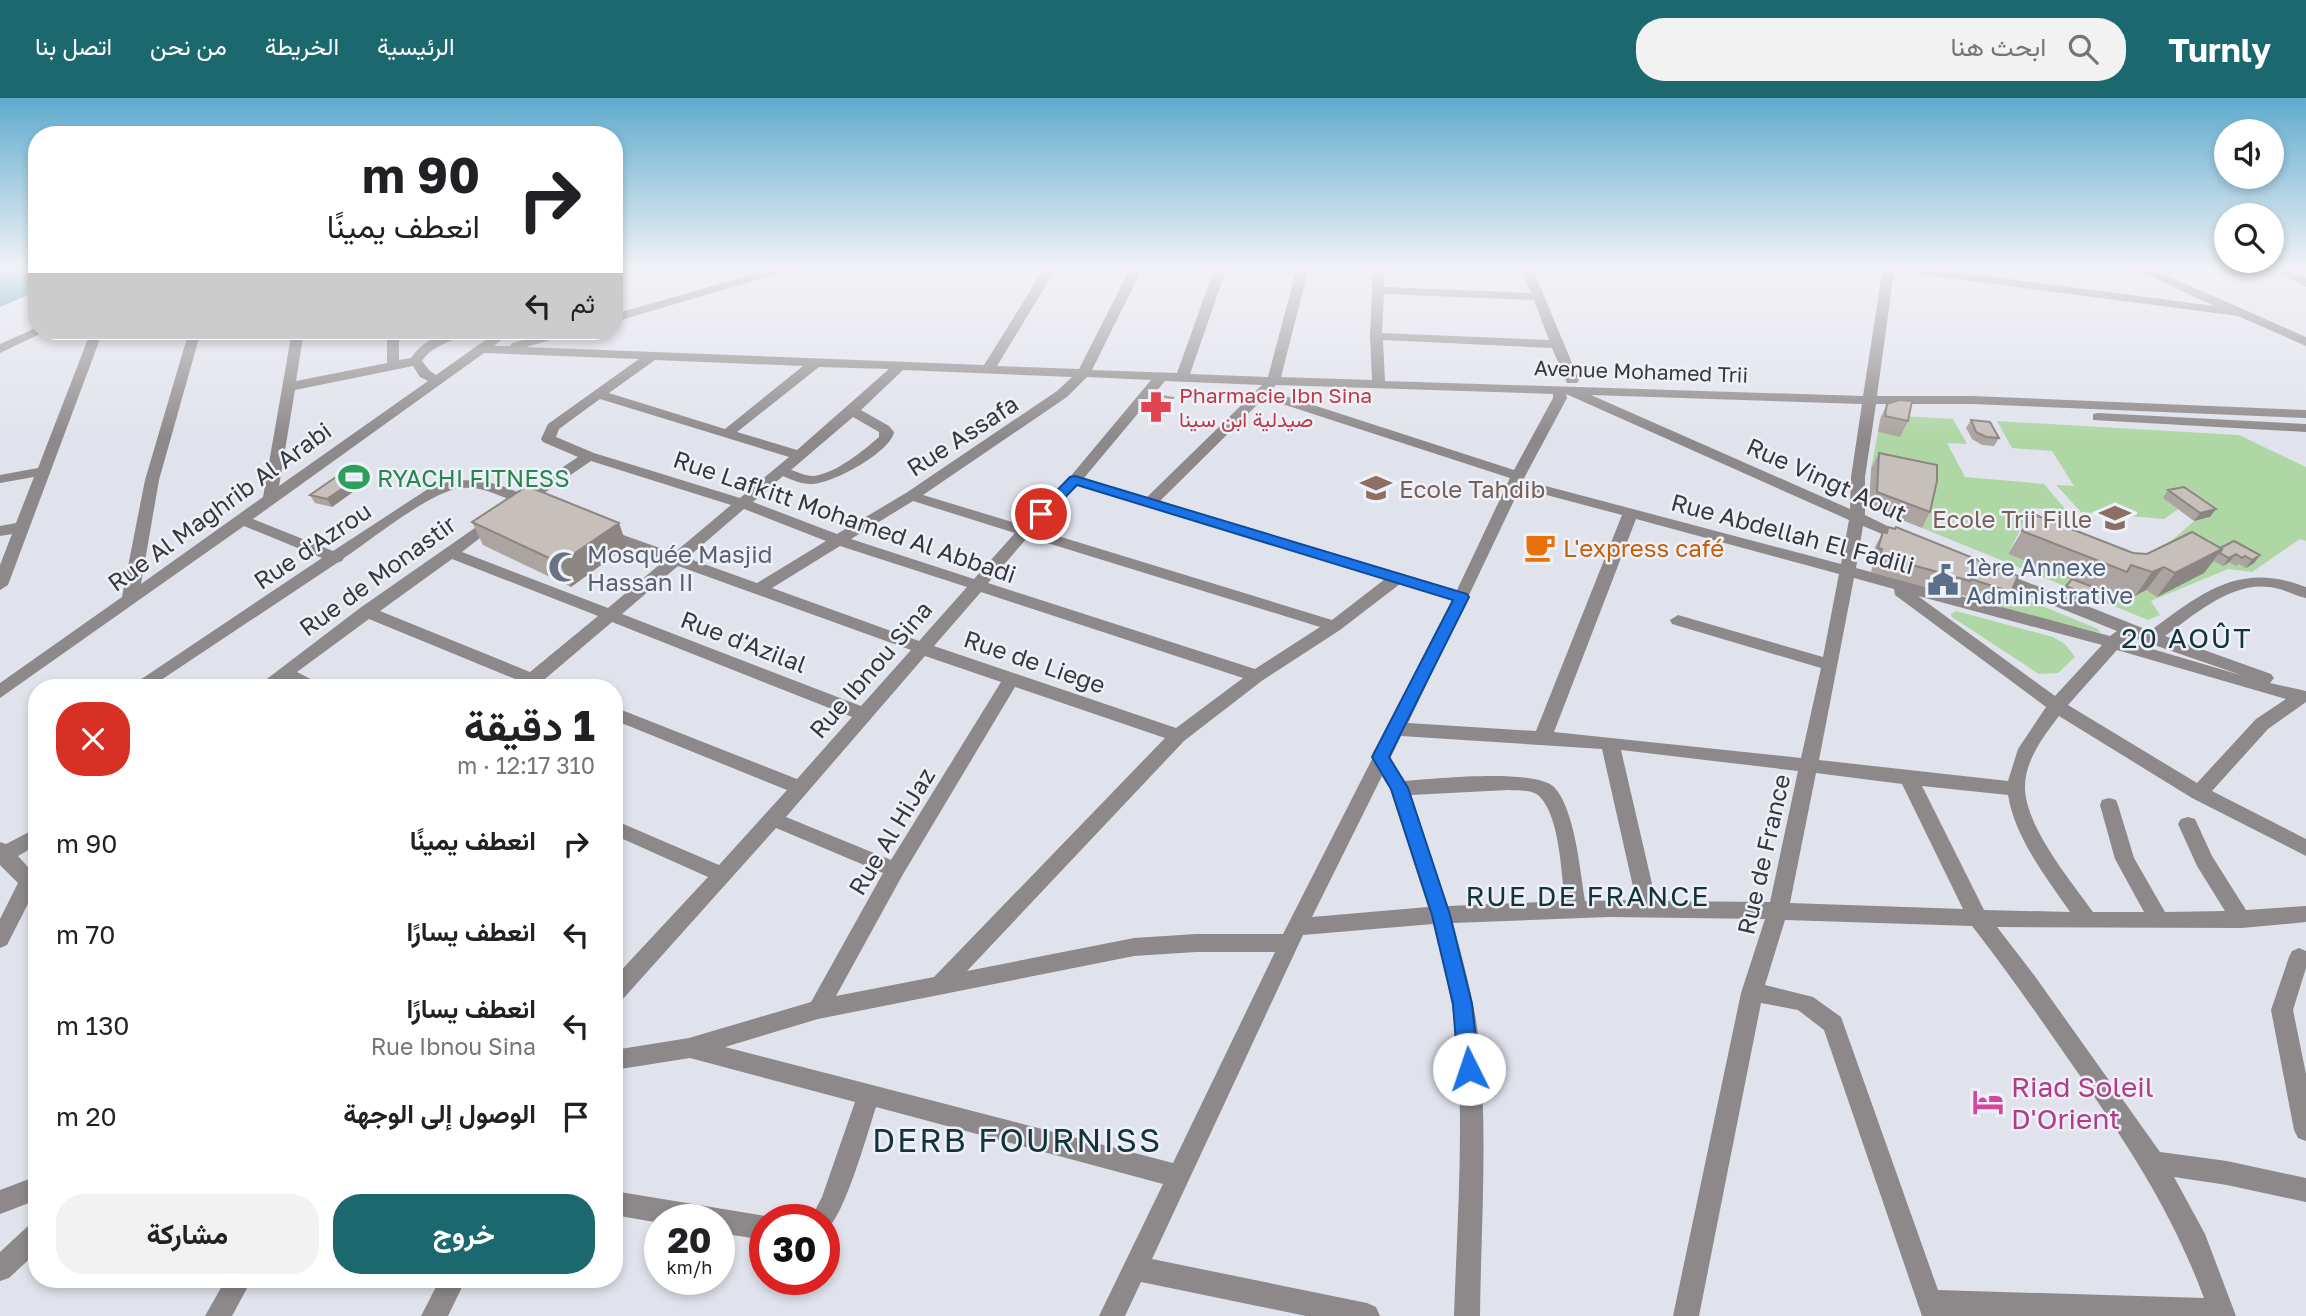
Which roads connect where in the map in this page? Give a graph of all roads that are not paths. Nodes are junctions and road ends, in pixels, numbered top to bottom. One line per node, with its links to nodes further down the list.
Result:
1 (1016, 324): 28 (street)
2 (1108, 324): 29 (street, Rue Assafa)
3 (1201, 324): 31 (street)
4 (1288, 324): 33 (street)
5 (1377, 324): 10 (street)
6 (1550, 324): 19 (street)
7 (1883, 324): 39 (street, Rue de France)
8 (2265, 324): 18 (street)
9 (28, 336): 20 (street)
10 (1376, 336): 19 (street); 34 (street)
11 (94, 340): 49 (street)
12 (192, 340): 80 (street)
13 (296, 340): 36 (street)
14 (393, 340): 26 (street)
15 (441, 340): 24 (street)
16 (492, 340): 21 (street, Rue Al Maghrib Al Arabi)
17 (535, 340): 22 (street)
18 (2306, 342)
19 (1558, 344): 35 (street)
20 (0, 349)
21 (479, 349): 22 (street, Avenue Mohamed Trii); 32 (street, Rue Al Maghrib Al Arabi)
22 (502, 349): 23 (street, Avenue Mohamed Trii)
23 (651, 356): 25 (street, Avenue Mohamed Trii); 37 (street, Rue Lafkitt Mohamed Al Abbadi)
24 (416, 361): 26 (street); 32 (street)
25 (815, 363): 27 (street, Avenue Mohamed Trii); 45 (street)
26 (393, 364): 36 (street)
27 (901, 365): 28 (street, Avenue Mohamed Trii); 40 (street)
28 (989, 368): 29 (street, Avenue Mohamed Trii)
29 (1083, 374): 30 (street, Avenue Mohamed Trii); 53 (street, Rue Assafa)
30 (1161, 377): 31 (street, Avenue Mohamed Trii); 52 (street, Rue Ibnou Sina)
31 (1182, 377): 33 (street, Avenue Mohamed Trii)
32 (436, 380): 54 (street, Rue Al Maghrib Al Arabi)
33 (1273, 381): 34 (street, Avenue Mohamed Trii); 38 (street)
34 (1379, 382): 35 (street, Avenue Mohamed Trii)
35 (1565, 386): 39 (street, Avenue Mohamed Trii); 51 (street); 60 (street, Rue Vingt Aout)
36 (288, 387): 54 (street)
37 (600, 394): 45 (street); 47 (street, Rue Lafkitt Mohamed Al Abbadi)
38 (1262, 394): 51 (street, Rue Abdellah El Fadili); 57 (street)
39 (1874, 400): 41 (street, Avenue Mohamed Trii); 43 (street, Avenue Mohamed Trii); 60 (street, Rue de France)
40 (852, 411): 46 (street); 48 (street)
41 (2246, 411): 42 (street, Avenue Mohamed Trii); 43 (street)
42 (2306, 414)
43 (2258, 425): 44 (street, Avenue Mohamed Trii)
44 (2306, 428)
45 (728, 433): 46 (street)
46 (797, 455): 48 (street)
47 (589, 456): 55 (street, Rue de Monastir); 56 (street, Rue Lafkitt Mohamed Al Abbadi)
48 (780, 470): 56 (street)
49 (44, 471): 50 (street); 63 (street)
50 (0, 479)
51 (1516, 479): 59 (street, Rue Abdellah El Fadili); 79 (street)
52 (1075, 480): 57 (street); 65 (street, Rue Ibnou Sina)
53 (911, 496): 65 (street); 66 (street, Rue Assafa)
54 (270, 498): 61 (street, Rue Al Maghrib Al Arabi)
55 (523, 500): 58 (street); 68 (street, Rue de Monastir); 69 (street, Rue d'Azrou)
56 (741, 503): 66 (street, Rue Lafkitt Mohamed Al Abbadi); 70 (street)
57 (1150, 503): 73 (street)
58 (548, 510)
59 (1630, 514): 72 (street, Rue Abdellah El Fadili); 105 (street)
60 (1857, 518): 67 (street, Rue Vingt Aout); 72 (street, Rue de France)
61 (241, 519): 69 (street); 80 (street, Rue Al Maghrib Al Arabi)
62 (585, 525): 70 (street, Rue de Liege)
63 (22, 527): 64 (street); 74 (street)
64 (0, 531)
65 (1024, 532): 76 (street, Rue Ibnou Sina); 84 (street)
66 (838, 540): 76 (street, Rue Lafkitt Mohamed Al Abbadi); 77 (street, Rue Assafa)
67 (1921, 545)
68 (451, 553): 81 (street, Rue de Monastir); 82 (street, Rue d'Azilal)
69 (337, 558): 92 (street, Rue d'Azrou)
70 (673, 560): 77 (street, Rue de Liege); 82 (street)
71 (1973, 566): 85 (street)
72 (1847, 573): 75 (street, Rue Abdellah El Fadili); 89 (street, Rue de France)
73 (1398, 578): 79 (street); 84 (street)
74 (0, 582)
75 (1893, 584): 87 (street, Rue Abdellah El Fadili); 100 (street)
76 (977, 585): 88 (street, Rue Ibnou Sina); 91 (street, Rue Lafkitt Mohamed Al Abbadi)
77 (759, 589): 88 (street, Rue de Liege)
78 (2306, 593): 86 (street)
79 (1462, 597): 103 (street)
80 (130, 598): 98 (street, Rue Al Maghrib Al Arabi)
81 (366, 612): 90 (street, Rue de Monastir); 95 (street)
82 (609, 614): 96 (street); 101 (street, Rue d'Azilal)
83 (1678, 620): 89 (street)
84 (1334, 626): 91 (street)
85 (2127, 629): 86 (street); 87 (street)
86 (2152, 637): 99 (street)
87 (2114, 643): 99 (street, Rue Abdellah El Fadili); 100 (street)
88 (921, 648): 97 (street, Rue de Liege); 101 (street, Rue Ibnou Sina)
89 (1830, 666): 108 (street, Rue de France)
90 (284, 673): 93 (street, Rue de Monastir); 94 (street)
91 (1258, 676): 104 (street)
92 (150, 679)
93 (276, 679)
94 (296, 679)
95 (517, 679)
96 (534, 679)
97 (1011, 679): 104 (street, Rue de Liege); 121 (street, Rue Al HiJaz)
98 (0, 692)
99 (2304, 696): 113 (street)
100 (2056, 706): 112 (street); 113 (street)
101 (863, 714): 110 (street, Rue Ibnou Sina)
102 (623, 717): 110 (street)
103 (1395, 729): 105 (street); 107 (street)
104 (1178, 736): 138 (street)
105 (1542, 739): 106 (street)
106 (1610, 743): 108 (street); 126 (street)
107 (1380, 757): 111 (street); 134 (street)
108 (1809, 764): 109 (street); 127 (street, Rue de France)
109 (1909, 779): 112 (street); 130 (street)
110 (800, 788): 115 (street, Rue Ibnou Sina)
111 (1399, 788): 125 (street); 129 (street)
112 (2016, 789): 133 (street)
113 (2199, 793): 119 (street)
114 (2109, 805): 131 (street)
115 (773, 819): 121 (street); 122 (street, Rue Ibnou Sina)
116 (2188, 824): 132 (street)
117 (623, 831): 122 (street)
118 (28, 840): 120 (street)
119 (2306, 848)
120 (1, 854): 123 (street)
121 (895, 870): 140 (street, Rue Al HiJaz)
122 (723, 875): 137 (street, Rue Ibnou Sina)
123 (28, 883)
124 (28, 894): 135 (street)
125 (1576, 910): 126 (street); 129 (street)
126 (1647, 911): 127 (street)
127 (1778, 911): 130 (street); 139 (street, Rue de France)
128 (2306, 914): 132 (street)
129 (1441, 915): 134 (street); 164 (street)
130 (1979, 920): 133 (street); 145 (street)
131 (2159, 920): 132 (street); 133 (street)
132 (2242, 920)
133 (2088, 921)
134 (1293, 935): 138 (street); 146 (street)
135 (0, 939)
136 (2299, 957): 144 (street)
137 (623, 983)
138 (939, 986): 140 (street)
139 (1752, 993): 158 (street); 165 (street, Rue de France)
140 (818, 1009): 141 (street)
141 (689, 1048): 142 (street); 143 (street)
142 (623, 1059)
143 (869, 1095): 146 (street); 151 (street)
144 (2306, 1130)
145 (2153, 1163): 148 (street); 159 (street)
146 (1178, 1176): 154 (street)
147 (28, 1191): 149 (street)
148 (2306, 1191)
149 (0, 1202)
150 (623, 1204): 152 (street)
151 (831, 1204)
152 (644, 1208)
153 (28, 1243): 155 (street)
154 (1135, 1268): 162 (street); 163 (street)
155 (0, 1269)
156 (235, 1288): 160 (street)
157 (448, 1288): 161 (street)
158 (1932, 1309): 159 (street)
159 (2222, 1314)
160 (218, 1316)
161 (434, 1316)
162 (1112, 1316)
163 (1367, 1316)
164 (1466, 1316)
165 (1686, 1316)

